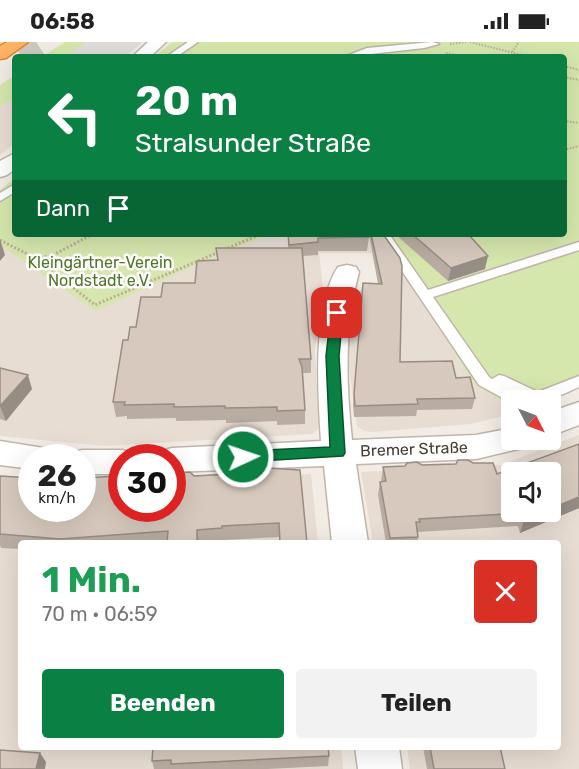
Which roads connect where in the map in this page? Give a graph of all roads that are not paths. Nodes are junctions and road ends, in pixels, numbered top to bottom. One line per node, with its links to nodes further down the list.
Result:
1 (19, 42): 5 (highway)
2 (158, 42): 6 (street)
3 (194, 42): 7 (lane)
4 (386, 42): 8 (lane)
5 (0, 54)
6 (144, 54)
7 (175, 54)
8 (356, 54)
9 (12, 161): 10 (street)
10 (0, 171)
11 (385, 237): 14 (lane)
12 (579, 246): 14 (lane)
13 (347, 272): 20 (street)
14 (426, 295): 15 (lane)
15 (484, 381): 16 (lane); 17 (lane)
16 (579, 381)
17 (501, 390)
18 (501, 442): 20 (street, Bremer Straße)
19 (0, 453): 21 (street)
20 (338, 453): 22 (street, Bremer Straße); 23 (street)
21 (18, 455)
22 (186, 459)
23 (350, 540)
24 (378, 750): 25 (street)
25 (380, 769)

